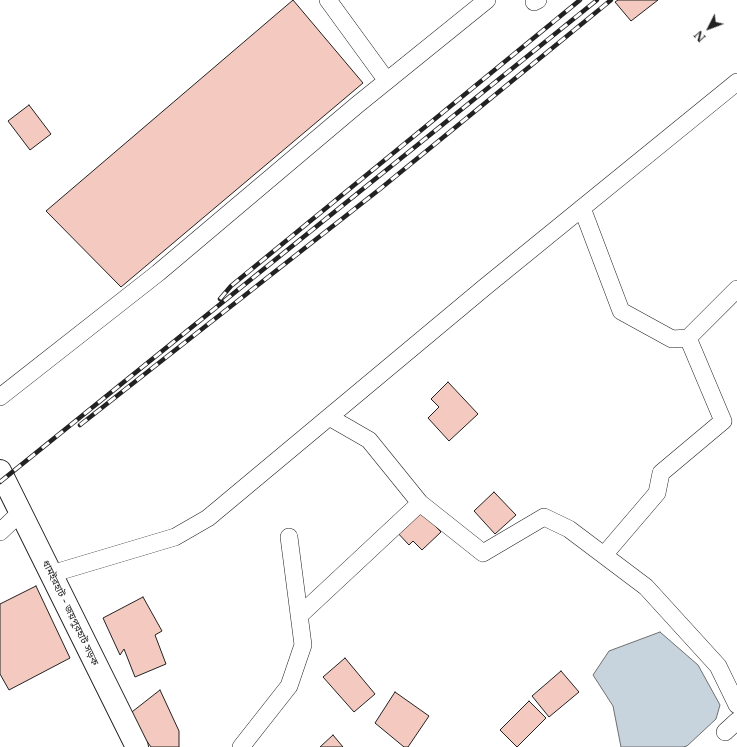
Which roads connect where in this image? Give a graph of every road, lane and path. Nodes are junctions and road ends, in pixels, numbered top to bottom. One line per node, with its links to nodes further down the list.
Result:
1 (328, 0): 3 (street)
2 (487, 0): 3 (street)
3 (387, 81): 8 (street)
4 (737, 82): 5 (street)
5 (582, 208): 7 (street); 9 (street)
6 (737, 289): 7 (street)
7 (688, 338): 15 (street)
8 (0, 397)
9 (329, 417): 11 (street); 16 (street)
10 (2, 474): 12 (main road, ধামইরহাট - জয়পুরহাট সড়ক)
11 (420, 502): 15 (street); 17 (street)
12 (21, 512): 13 (street); 16 (main road, ধামইরহাট - জয়পুরহাট সড়ক)
13 (0, 532)
14 (289, 537): 17 (street)
15 (604, 555): 18 (street)
16 (51, 574): 19 (main road, ধামইরহাট - জয়পুরহাট সড়ক)
17 (300, 615): 20 (street)
18 (737, 705)
19 (137, 747)
20 (241, 747)

